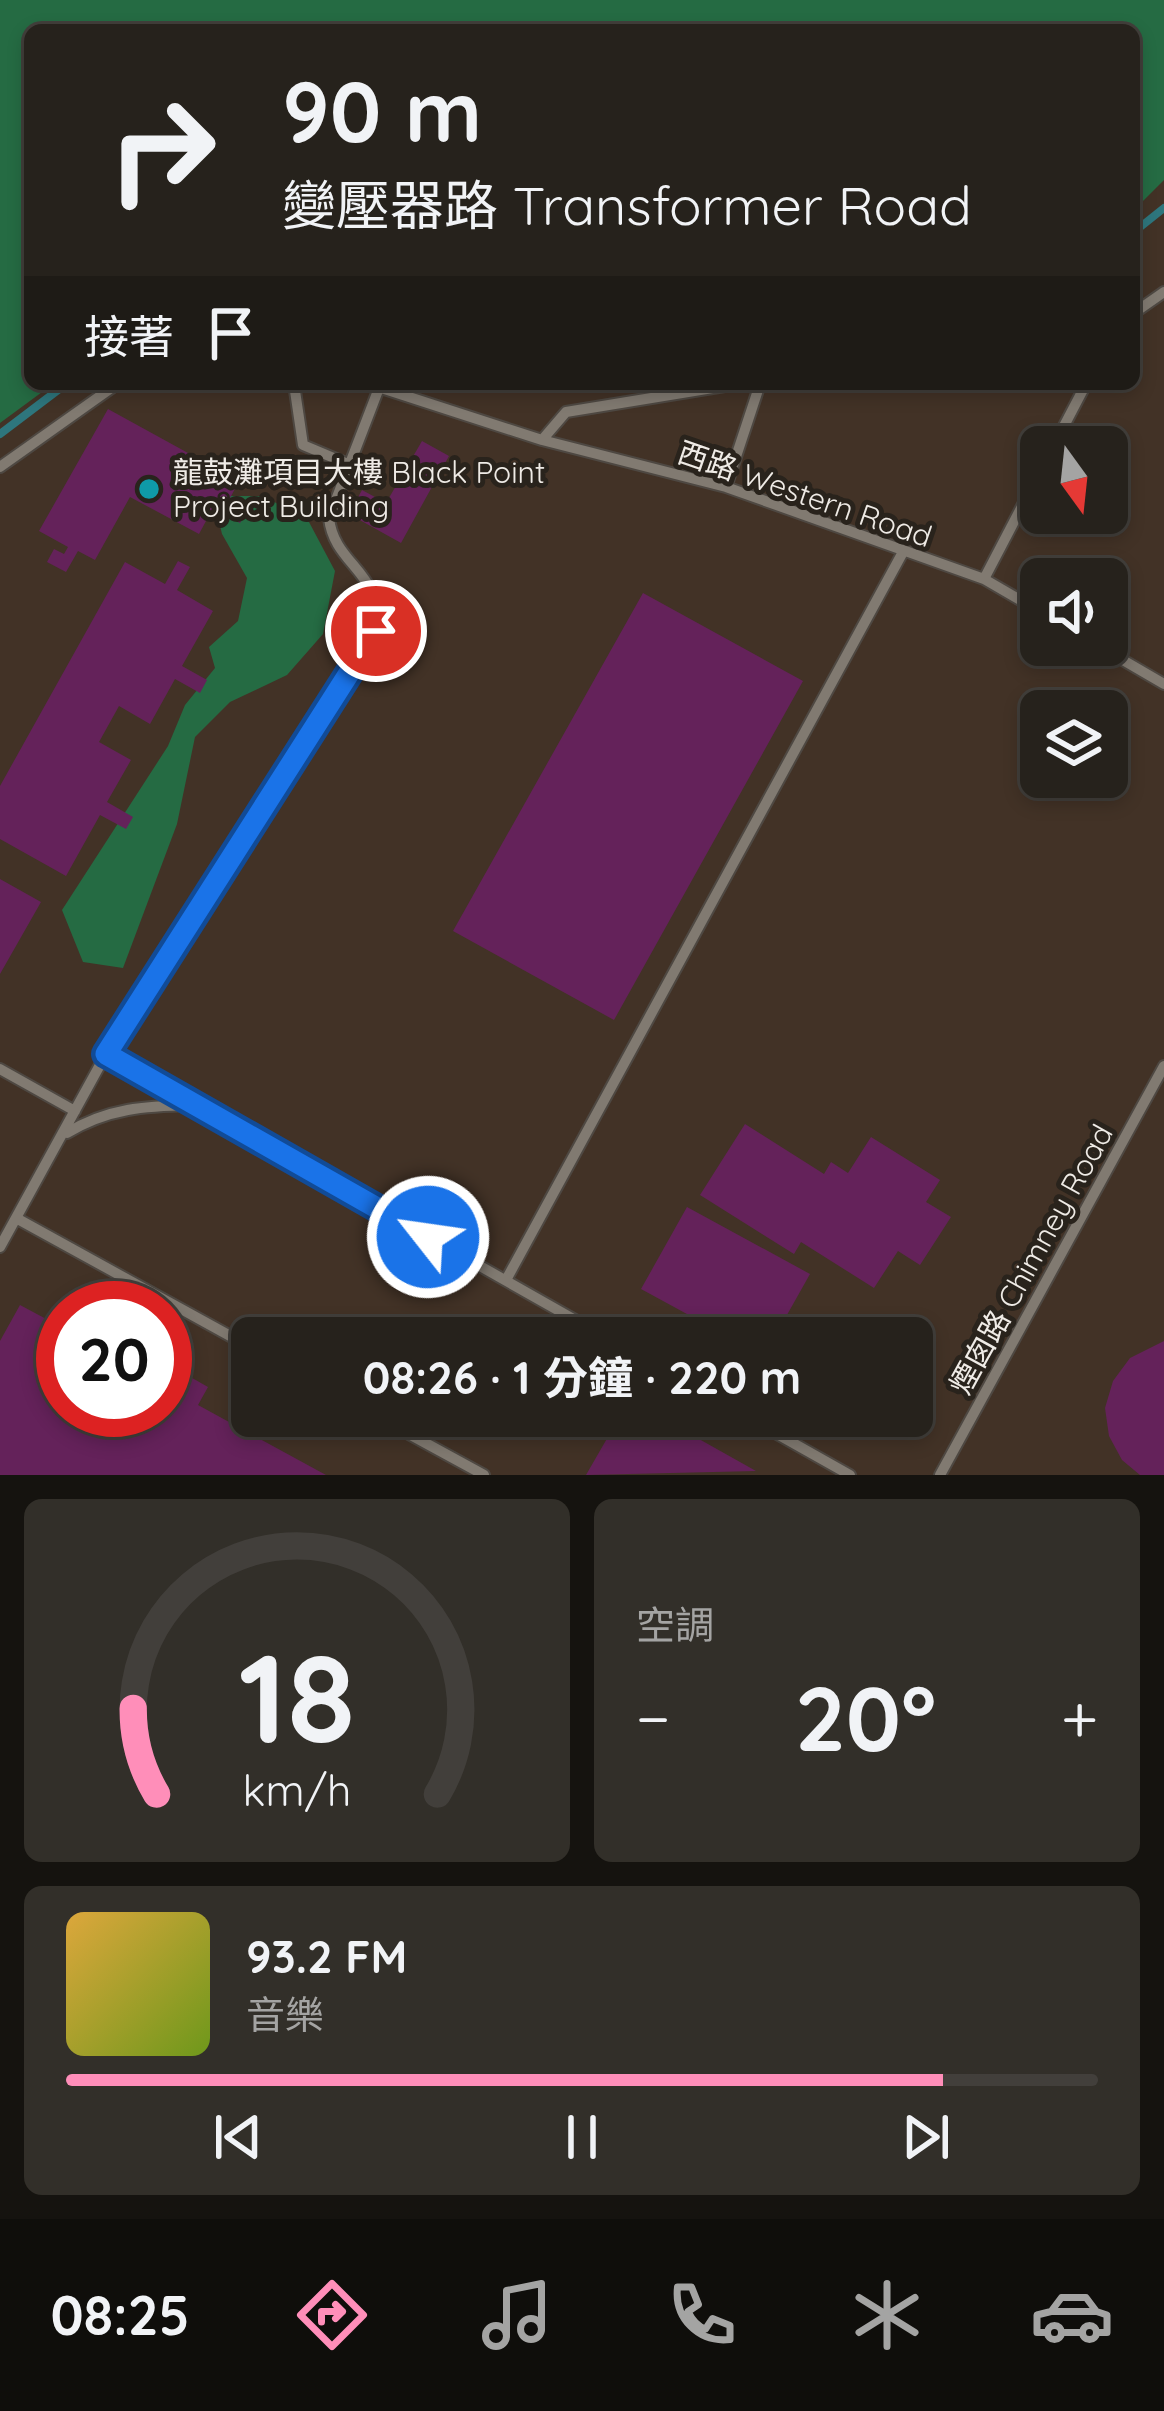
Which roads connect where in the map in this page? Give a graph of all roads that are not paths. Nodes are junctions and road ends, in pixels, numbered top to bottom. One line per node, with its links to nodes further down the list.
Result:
1 (109, 390): 11 (lane)
2 (295, 390): 10 (lane)
3 (373, 390): 10 (lane)
4 (388, 390): 9 (lane, 西路 Western Road)
5 (700, 390): 9 (lane)
6 (758, 390): 12 (lane)
7 (1083, 390): 8 (lane)
8 (1064, 426)
9 (542, 440): 12 (lane, 西路 Western Road)
10 (348, 464): 19 (lane)
11 (0, 467)
12 (726, 487): 14 (lane, 西路 Western Road)
13 (1020, 510): 15 (lane)
14 (903, 552): 15 (lane, 西路 Western Road); 27 (lane)
15 (984, 579): 16 (lane, 西路 Western Road)
16 (1020, 600)
17 (1128, 663): 18 (lane)
18 (1164, 684)
19 (106, 1054): 22 (lane); 23 (lane)
20 (1164, 1066): 34 (lane, 煙囱路 Chimney Road)
21 (0, 1069): 23 (lane)
22 (196, 1105): 24 (lane); 27 (lane)
23 (75, 1111): 24 (lane)
24 (64, 1135): 25 (lane)
25 (16, 1218): 26 (lane); 29 (lane)
26 (0, 1247)
27 (506, 1280): 28 (lane)
28 (571, 1317)
29 (231, 1336)
30 (414, 1437): 32 (lane)
31 (782, 1437): 33 (lane)
32 (484, 1475)
33 (850, 1475)
34 (940, 1475)

